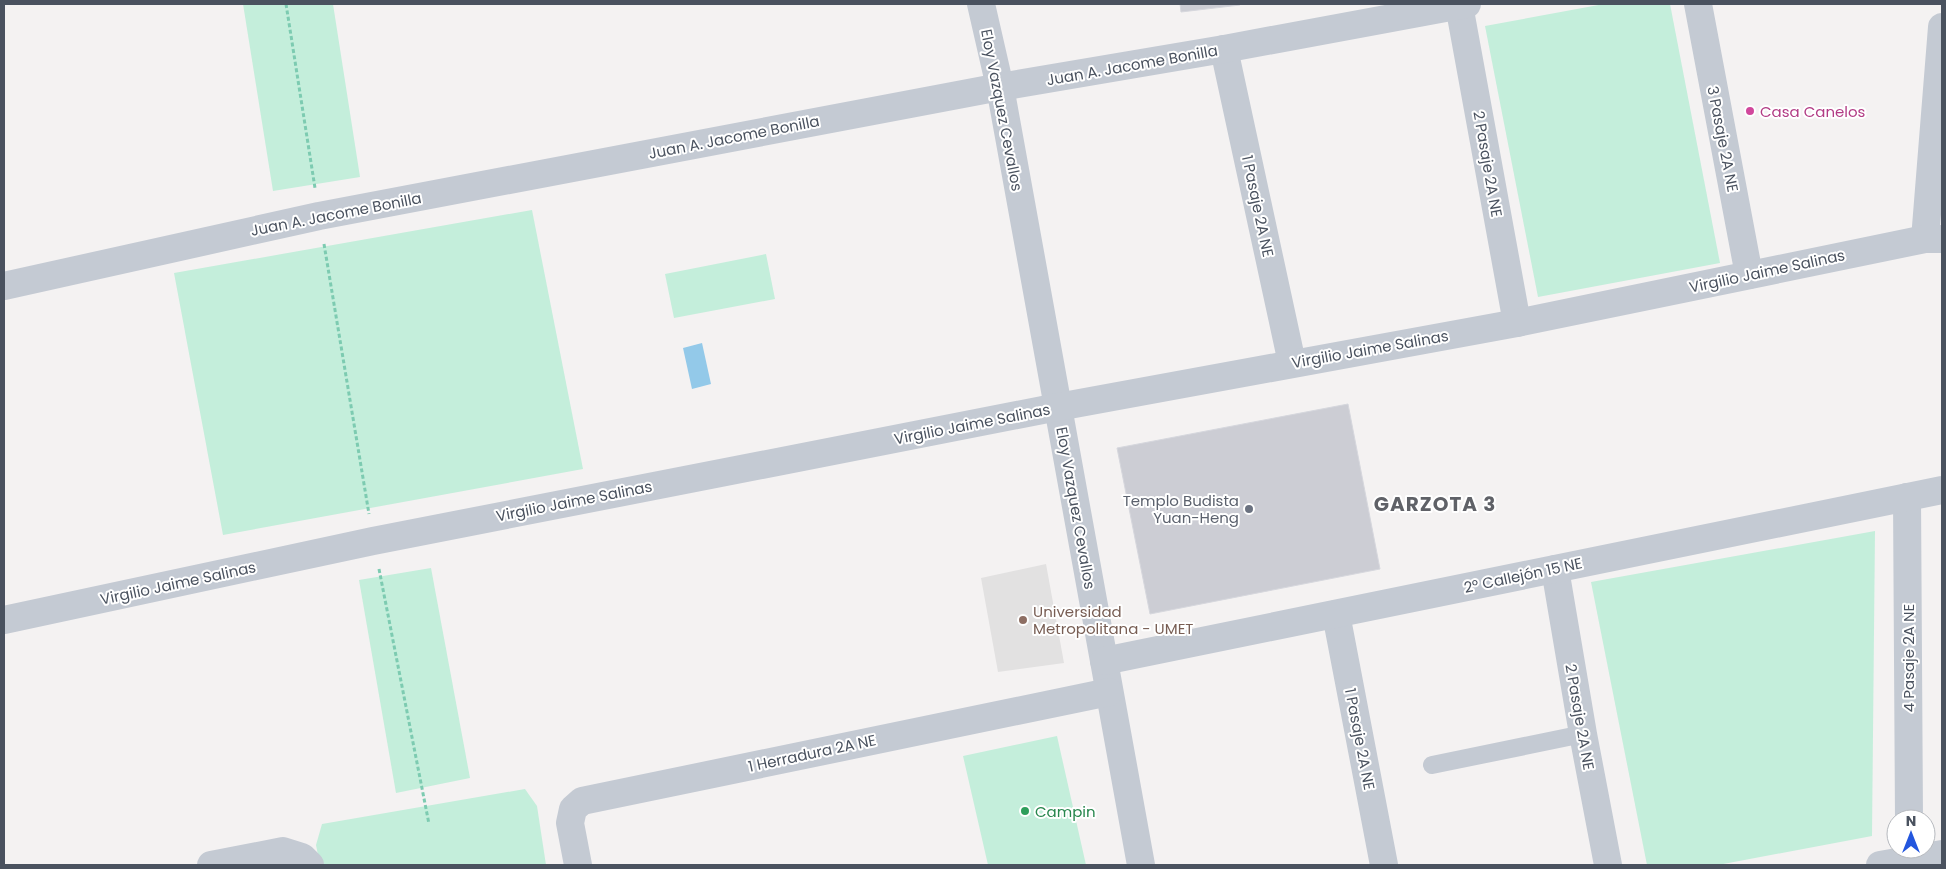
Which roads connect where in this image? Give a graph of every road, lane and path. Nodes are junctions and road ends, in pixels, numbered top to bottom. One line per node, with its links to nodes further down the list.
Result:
1 (286, 4): 8 (path)
2 (981, 4): 7 (street, Eloy Vazquez Cevallos)
3 (1463, 4): 6 (street, Juan A. Jacome Bonilla); 12 (street, 2 Pasaje 2A NE)
4 (1698, 4): 10 (street, 3 Pasaje 2A NE)
5 (1942, 26): 9 (street)
6 (1224, 49): 7 (street, Juan A. Jacome Bonilla); 13 (street, 1 Pasaje 2A NE)
7 (1000, 87): 8 (street, Juan A. Jacome Bonilla); 14 (street, Eloy Vazquez Cevallos)
8 (319, 216): 11 (street, Juan A. Jacome Bonilla); 17 (path)
9 (1933, 239): 10 (street, Virgilio Jaime Salinas)
10 (1748, 275): 12 (street, Virgilio Jaime Salinas)
11 (4, 286)
12 (1517, 323): 13 (street, Virgilio Jaime Salinas)
13 (1292, 363): 14 (street, Virgilio Jaime Salinas)
14 (1058, 407): 17 (street, Virgilio Jaime Salinas); 21 (street, Eloy Vazquez Cevallos)
15 (1942, 490): 16 (street, 2° Callejón 15 NE)
16 (1907, 497): 18 (street, 2° Callejón 15 NE); 25 (street, 4 Pasaje 2A NE)
17 (374, 540): 20 (street, Virgilio Jaime Salinas); 26 (path)
18 (1554, 569): 19 (street, 2° Callejón 15 NE); 23 (street, 2 Pasaje 2A NE)
19 (1336, 614): 21 (street, 2° Callejón 15 NE); 32 (street, 1 Pasaje 2A NE)
20 (4, 620)
21 (1104, 661): 22 (street, Eloy Vazquez Cevallos)
22 (1109, 692): 30 (street, 1 Herradura 2A NE); 31 (street, Eloy Vazquez Cevallos)
23 (1583, 734): 24 (lane); 33 (street, 2 Pasaje 2A NE)
24 (1432, 765)
25 (1909, 809)
26 (429, 824)
27 (1896, 859): 34 (street)
28 (210, 865): 29 (street)
29 (310, 865)
30 (578, 865)
31 (1141, 865)
32 (1384, 865)
33 (1608, 865)
34 (1880, 865)

